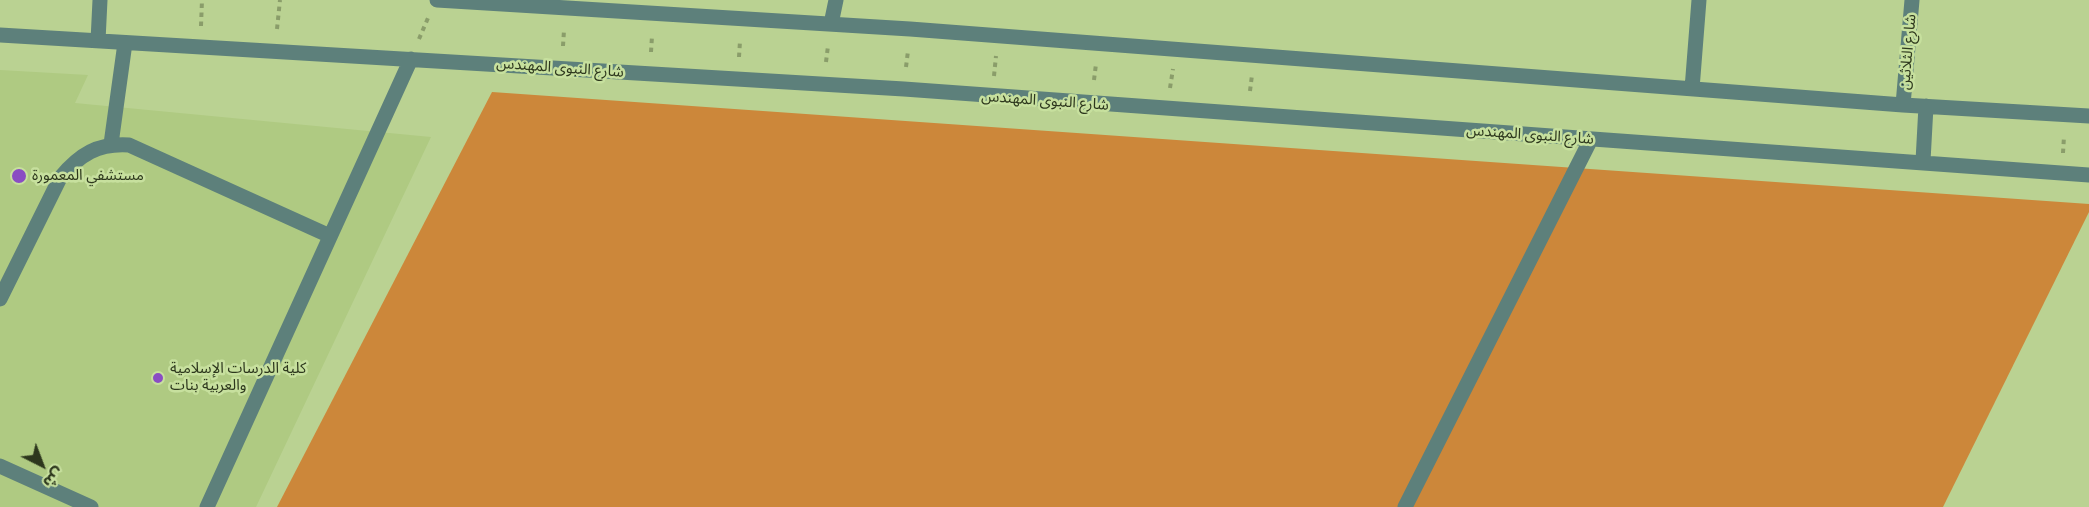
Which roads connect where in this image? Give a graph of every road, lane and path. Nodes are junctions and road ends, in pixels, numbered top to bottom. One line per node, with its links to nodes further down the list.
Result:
1 (100, 0): 14 (street)
2 (280, 0): 18 (path)
3 (836, 0): 10 (street)
4 (1699, 0): 25 (street)
5 (1912, 0): 29 (street, شارع الثلاثين)
6 (434, 5): 7 (street); 20 (path)
7 (566, 8): 8 (street); 21 (path)
8 (654, 14): 9 (street); 22 (path)
9 (741, 19): 10 (street); 23 (path)
10 (831, 24): 11 (street); 24 (path)
11 (910, 29): 13 (street); 26 (path)
12 (0, 35): 14 (street, شارع النبوى المهندس)
13 (998, 38): 16 (street); 27 (path)
14 (99, 41): 15 (street, شارع النبوى المهندس)
15 (125, 43): 18 (street, شارع النبوى المهندس); 36 (street)
16 (1098, 45): 17 (street); 28 (path)
17 (1176, 51): 19 (street); 31 (path)
18 (274, 52): 20 (street, شارع النبوى المهندس)
19 (1255, 57): 25 (street); 32 (path)
20 (411, 59): 21 (street, شارع النبوى المهندس); 40 (street)
21 (562, 68): 22 (street, شارع النبوى المهندس)
22 (649, 74): 23 (street, شارع النبوى المهندس)
23 (737, 79): 24 (street, شارع النبوى المهندس)
24 (823, 84): 26 (street, شارع النبوى المهندس)
25 (1692, 88): 29 (street)
26 (904, 89): 27 (street, شارع النبوى المهندس)
27 (992, 97): 28 (street, شارع النبوى المهندس)
28 (1092, 104): 31 (street, شارع النبوى المهندس)
29 (1903, 105): 30 (street)
30 (1926, 106): 33 (street); 37 (street)
31 (1166, 109): 32 (street, شارع النبوى المهندس)
32 (1246, 115): 35 (street, شارع النبوى المهندس)
33 (2066, 115): 34 (street); 38 (path)
34 (2089, 116)
35 (1591, 140): 37 (street, شارع النبوى المهندس); 45 (street)
36 (111, 144): 40 (street); 41 (street)
37 (1923, 161): 38 (street, شارع النبوى المهندس)
38 (2062, 173): 39 (street, شارع النبوى المهندس)
39 (2089, 175)
40 (330, 236): 44 (street)
41 (0, 299)
42 (0, 466): 43 (street)
43 (91, 507)
44 (207, 507)
45 (1405, 507)

